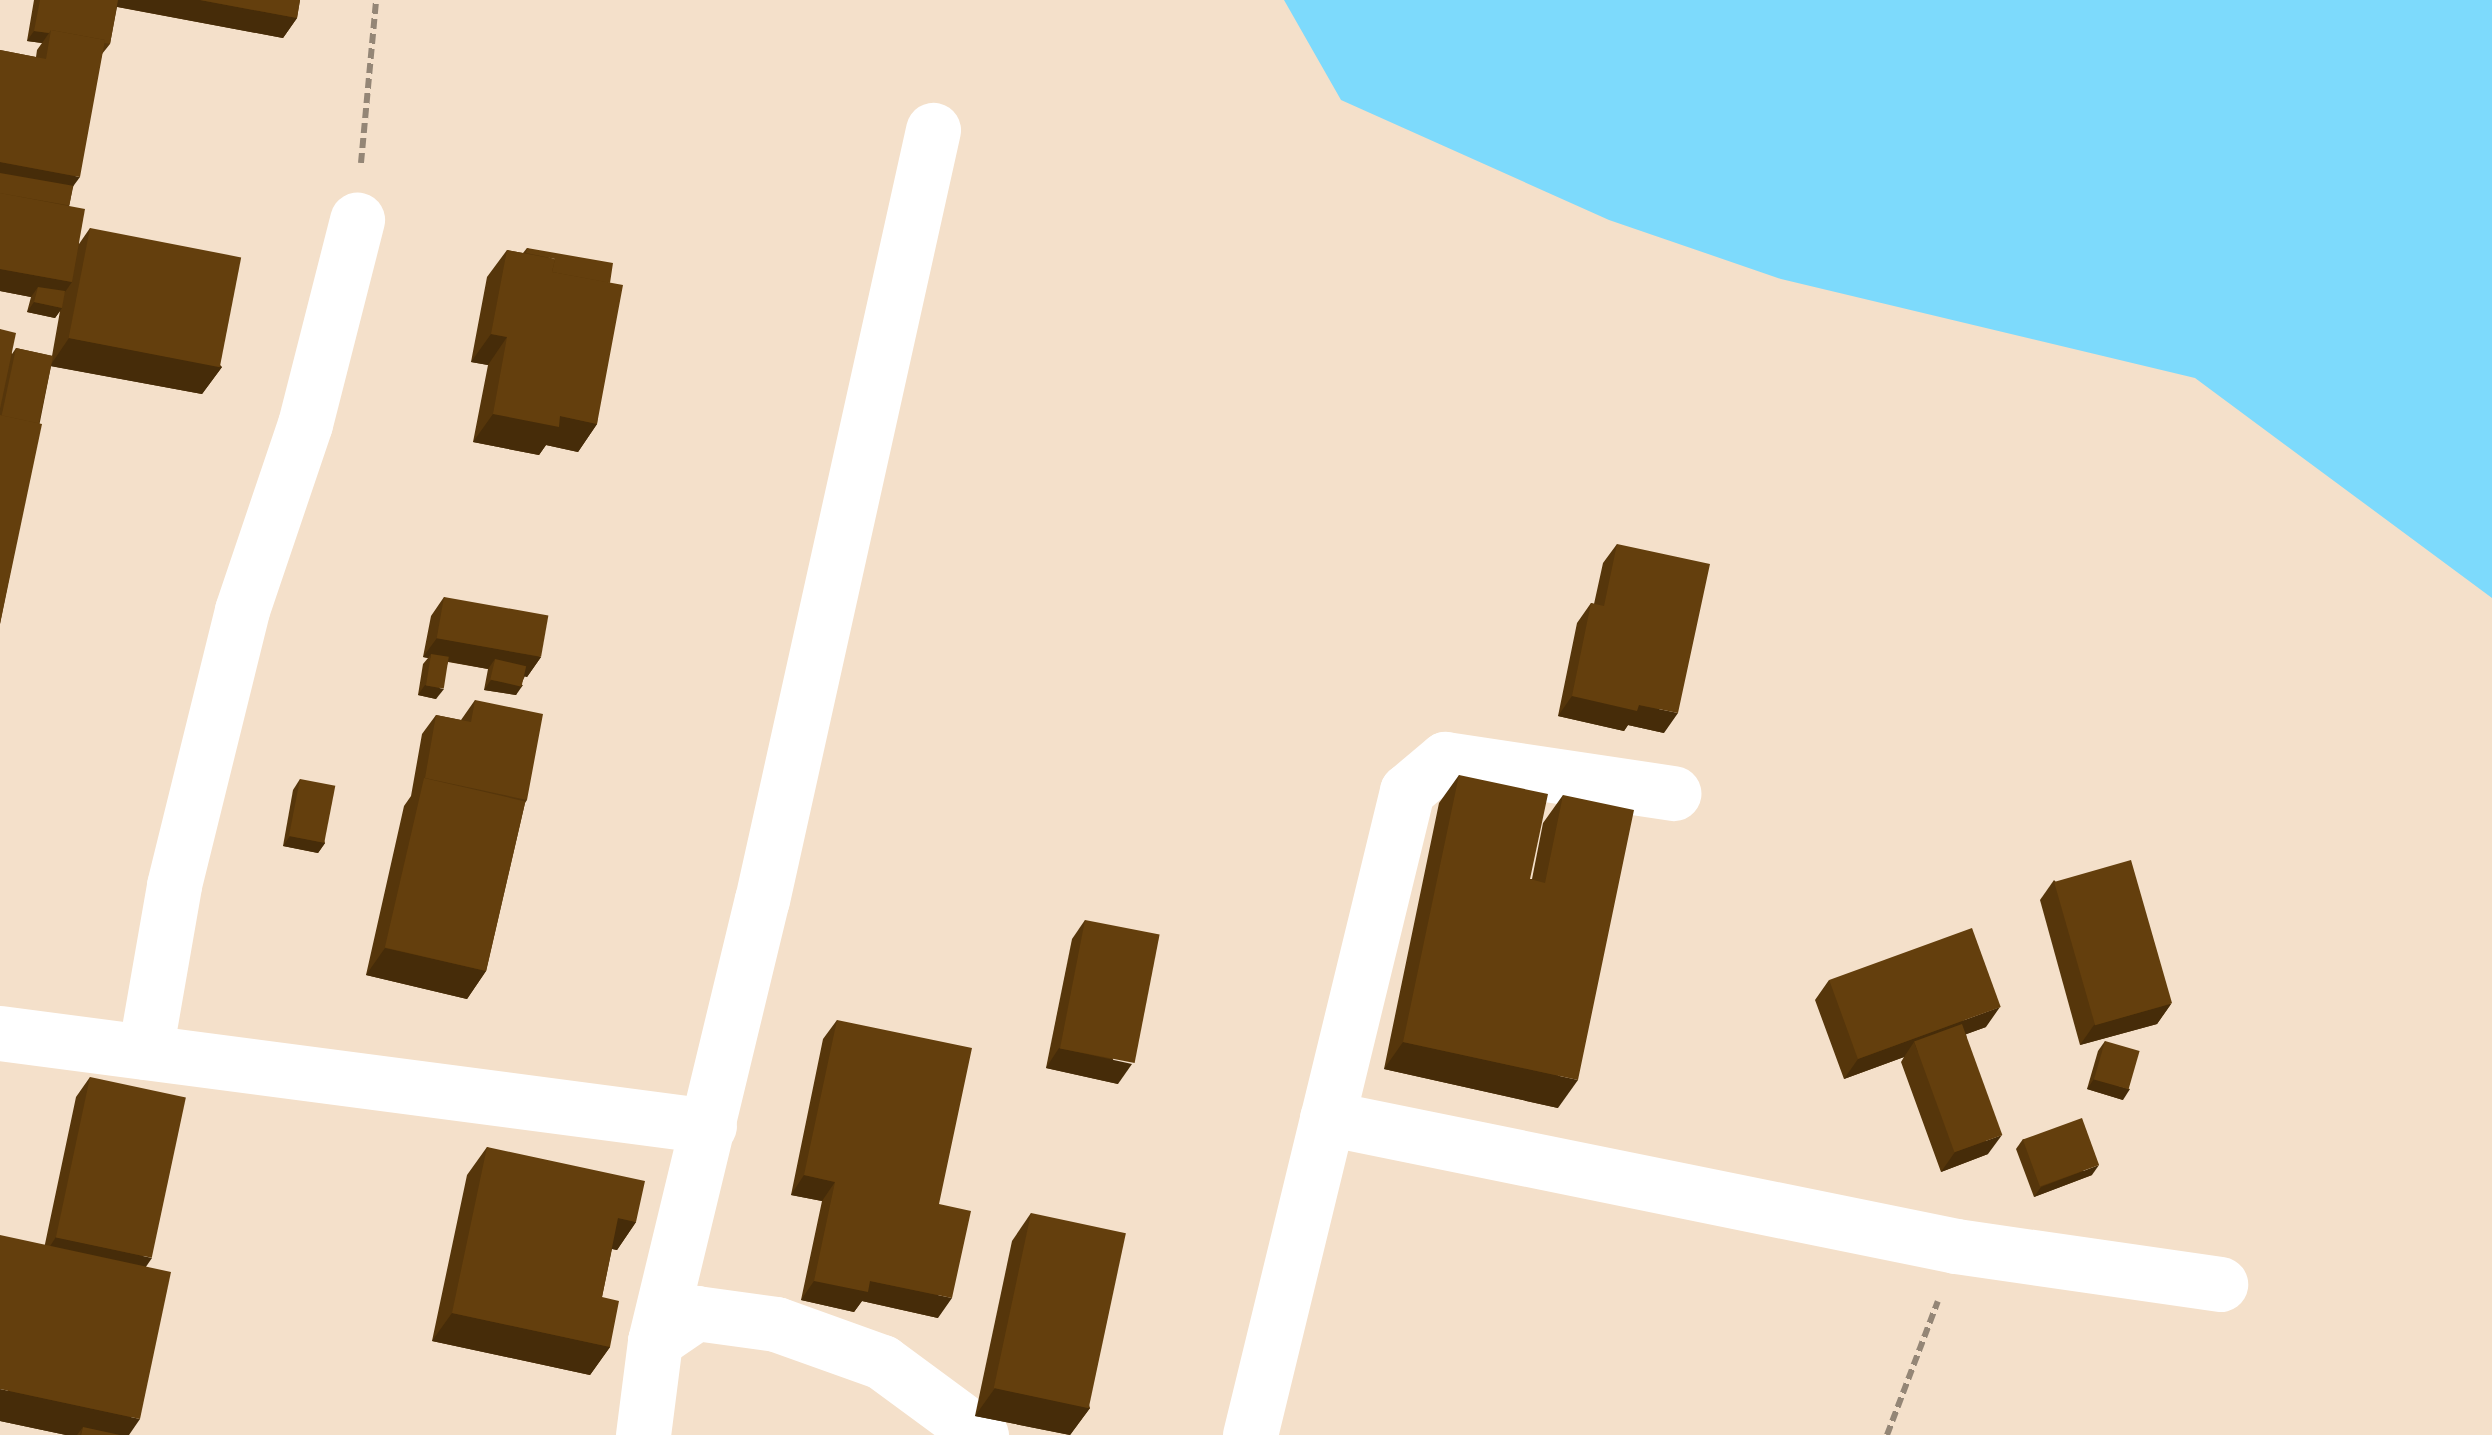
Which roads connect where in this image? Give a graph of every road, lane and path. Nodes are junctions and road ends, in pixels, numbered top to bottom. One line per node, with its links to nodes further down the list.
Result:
1 (376, 0): 3 (path)
2 (933, 130): 8 (street)
3 (357, 220): 6 (street)
4 (1674, 792): 7 (street)
5 (0, 1033): 6 (street)
6 (145, 1052): 8 (street)
7 (1327, 1118): 9 (street); 14 (street)
8 (709, 1126): 11 (street)
9 (1956, 1246): 10 (street); 15 (path)
10 (2220, 1284)
11 (655, 1341): 12 (street); 13 (street)
12 (643, 1435)
13 (981, 1435)
14 (1250, 1435)
15 (1887, 1435)

